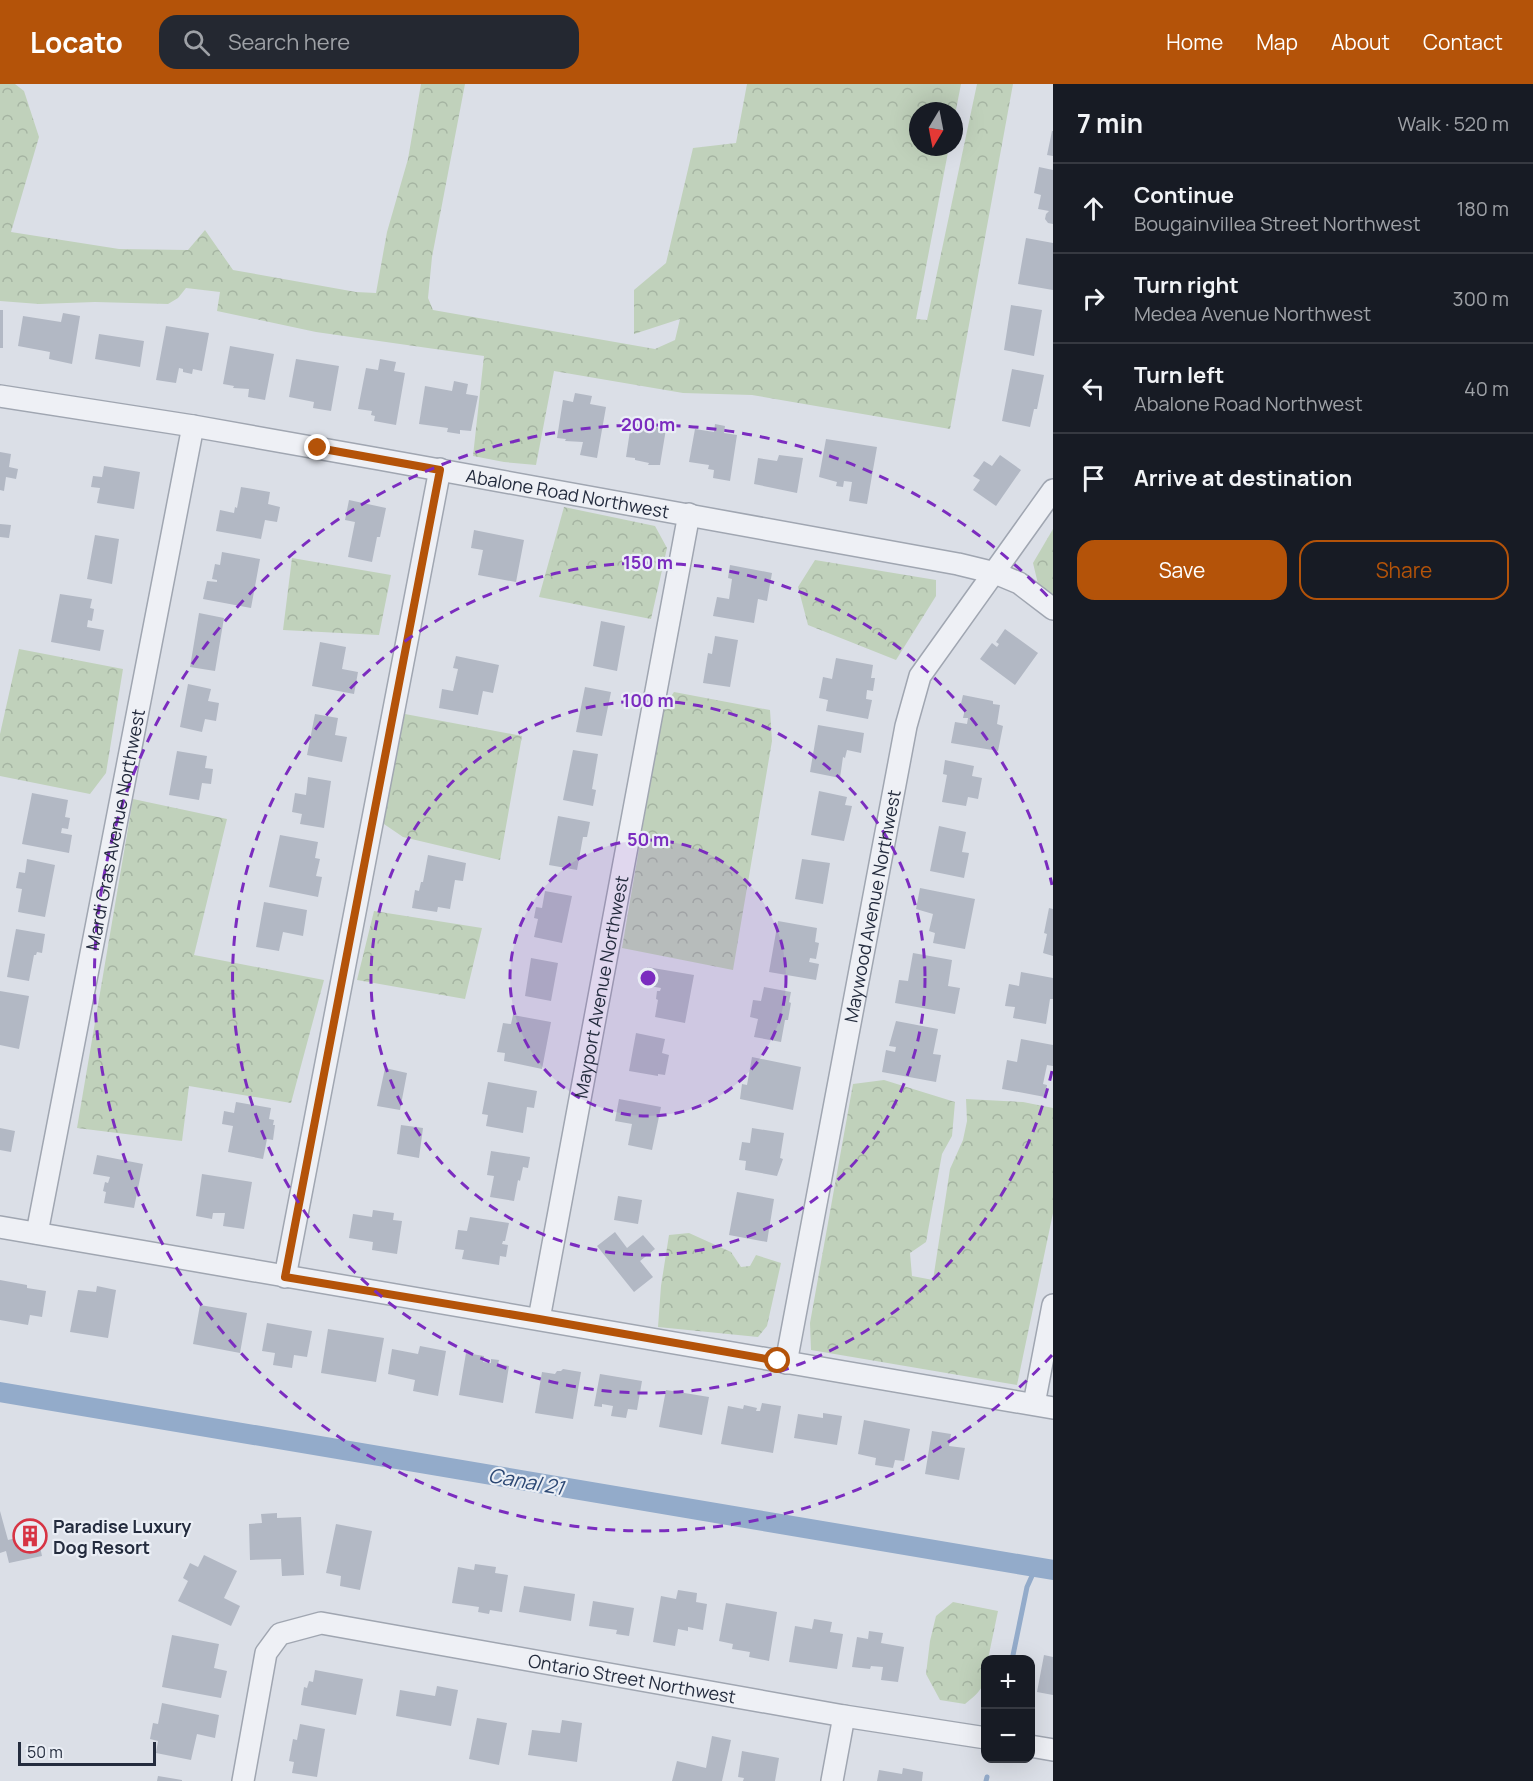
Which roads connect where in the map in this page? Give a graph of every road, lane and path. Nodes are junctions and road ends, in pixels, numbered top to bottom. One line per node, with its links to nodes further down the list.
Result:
1 (0, 396): 2 (street, Abalone Road Northwest)
2 (193, 426): 3 (street, Abalone Road Northwest); 9 (street, Mardi Gras Avenue Northwest)
3 (440, 470): 5 (street, Abalone Road Northwest); 10 (street)
4 (1053, 490): 6 (street, Maywood Avenue Northwest)
5 (689, 514): 6 (street, Abalone Road Northwest); 12 (street, Mayport Avenue Northwest)
6 (995, 573): 7 (street, Abalone Road Northwest); 13 (street, Maywood Avenue Northwest)
7 (1053, 609)
8 (0, 1227): 9 (street)
9 (37, 1233): 10 (street)
10 (285, 1277): 12 (street)
11 (1053, 1305): 14 (street)
12 (539, 1319): 13 (street)
13 (786, 1363): 14 (street)
14 (1043, 1406)
15 (844, 1716): 16 (street, Ontario Street Northwest); 19 (street, Ontario Street Northwest); 20 (street)
16 (981, 1737)
17 (1035, 1747): 18 (street)
18 (1053, 1750)
19 (243, 1781)
20 (832, 1781)

